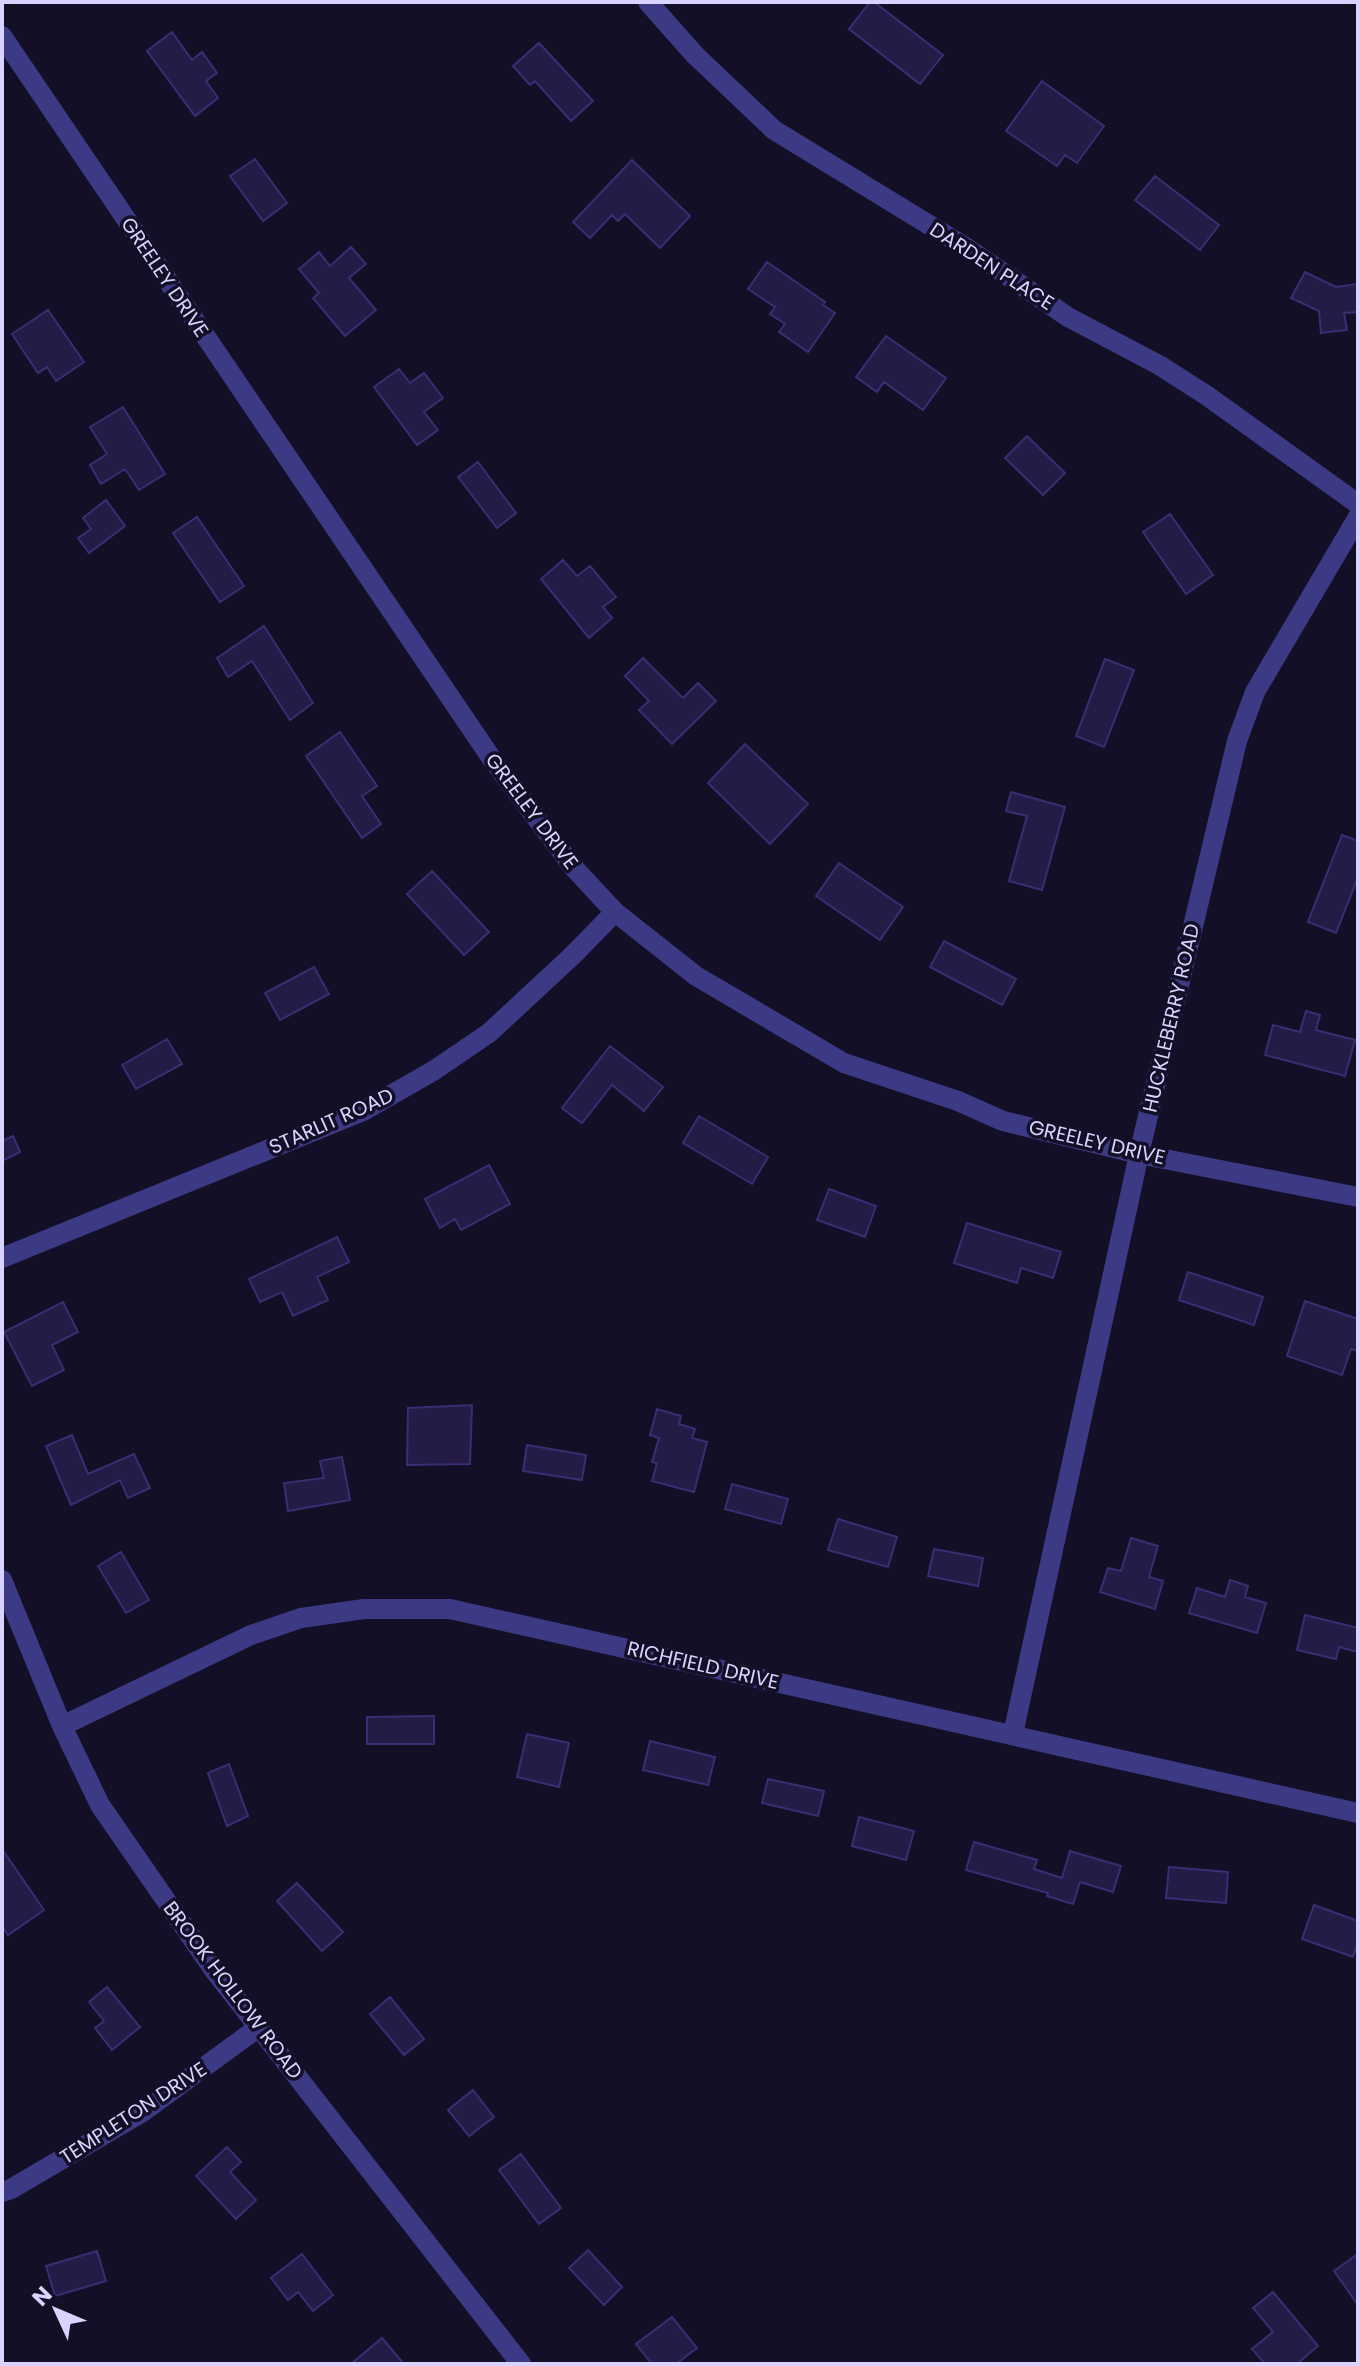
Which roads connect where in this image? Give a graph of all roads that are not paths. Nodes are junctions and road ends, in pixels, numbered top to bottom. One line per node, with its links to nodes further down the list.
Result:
1 (648, 2): 3 (street, DARDEN PLACE)
2 (2, 36): 5 (street, GREELEY DRIVE)
3 (1358, 504)
4 (1358, 517): 6 (street, HUCKLEBERRY ROAD)
5 (615, 912): 6 (street, GREELEY DRIVE); 8 (street, STARLIT ROAD)
6 (1139, 1154): 7 (street, GREELEY DRIVE); 11 (street, HUCKLEBERRY ROAD)
7 (1358, 1197)
8 (2, 1258)
9 (2, 1580): 10 (street, BROOK HOLLOW ROAD)
10 (62, 1726): 11 (street, RICHFIELD DRIVE); 13 (street, BROOK HOLLOW ROAD)
11 (1013, 1734): 12 (street, RICHFIELD DRIVE)
12 (1358, 1813)
13 (259, 2027): 14 (street, TEMPLETON DRIVE); 15 (street, BROOK HOLLOW ROAD)
14 (2, 2192)
15 (521, 2364)

